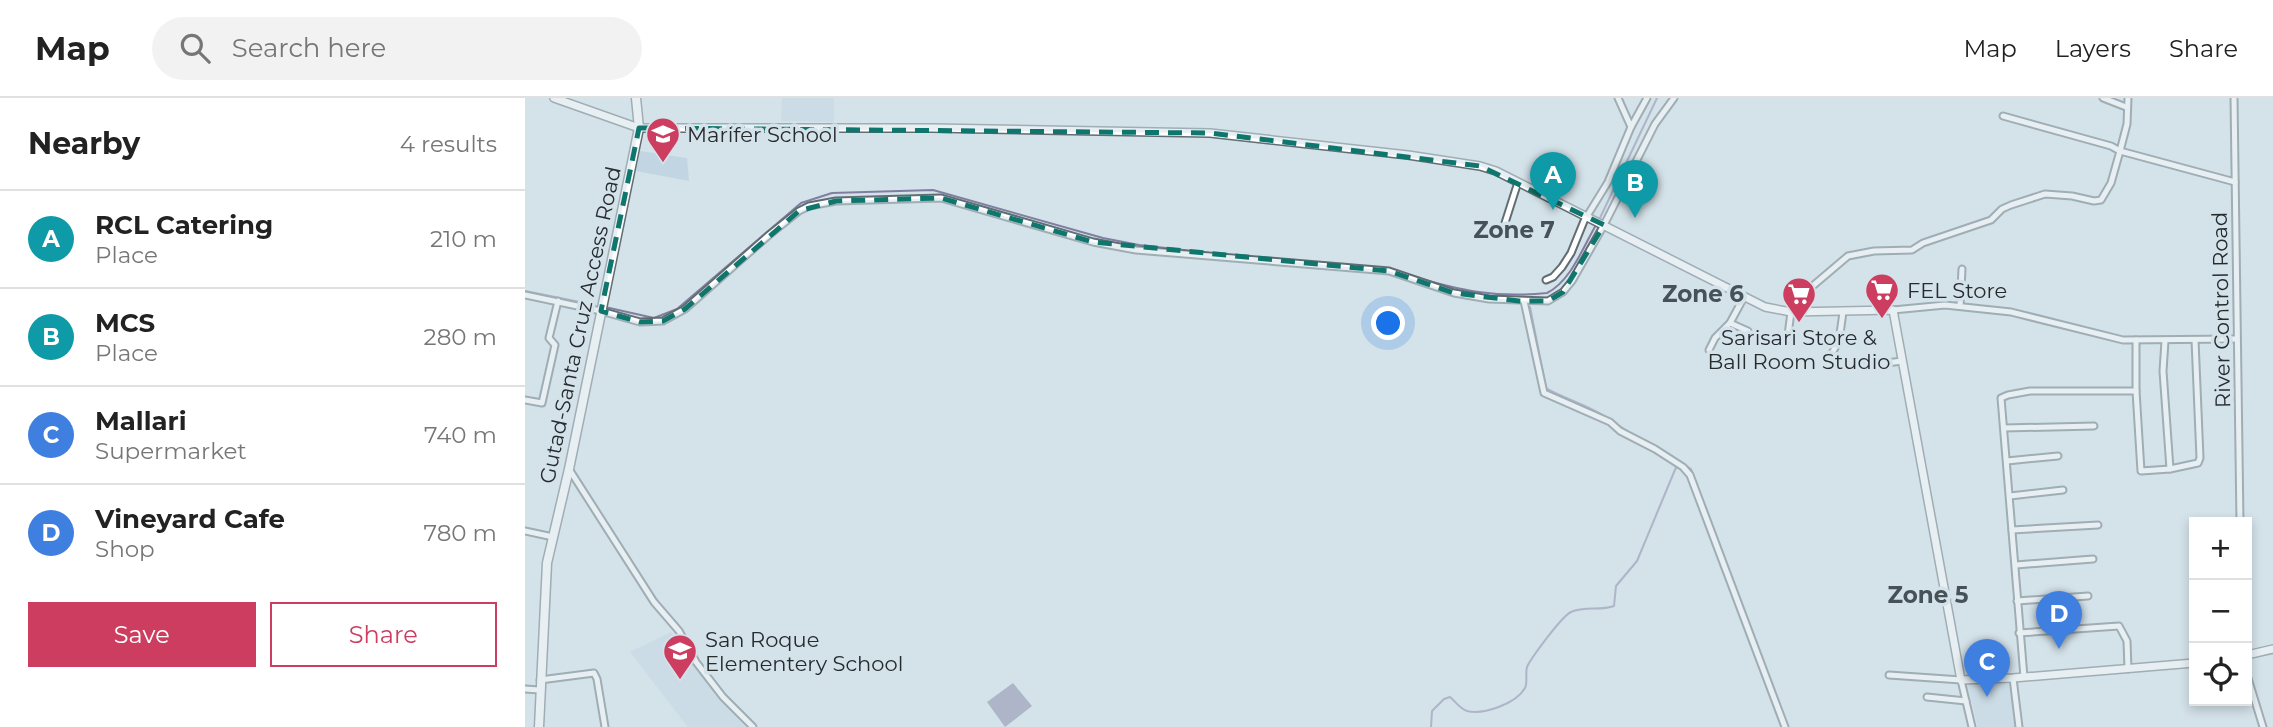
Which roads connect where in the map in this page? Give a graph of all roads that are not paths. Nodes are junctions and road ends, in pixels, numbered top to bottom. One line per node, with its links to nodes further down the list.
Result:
1 (555, 98): 12 (street)
2 (636, 98): 12 (main road, Gutad-Santa Cruz Access Road)
3 (1618, 98): 11 (street)
4 (1647, 98): 11 (street)
5 (1674, 98): 16 (street)
6 (2103, 98): 9 (street)
7 (2128, 98): 9 (street)
8 (2234, 98): 15 (street, River Control Road)
9 (2126, 107): 13 (street)
10 (2003, 116): 13 (street)
11 (1631, 127): 16 (street)
12 (639, 128): 14 (street); 25 (main road, Gutad-Santa Cruz Access Road)
13 (2120, 151): 15 (street); 28 (street)
14 (1518, 182): 16 (street); 17 (street)
15 (2235, 182): 32 (street, River Control Road)
16 (1597, 221): 19 (street); 21 (street); 23 (street)
17 (1504, 226)
18 (1962, 269): 24 (street)
19 (1546, 280)
20 (525, 295): 22 (street)
21 (1744, 297): 28 (street); 29 (street)
22 (558, 301): 25 (street); 41 (street)
23 (1524, 301): 25 (street); 77 (street)
24 (1960, 306): 26 (street); 33 (street)
25 (601, 310): 46 (main road, Gutad-Santa Cruz Access Road)
26 (1893, 310): 27 (street); 38 (street)
27 (1843, 312): 28 (street); 37 (street)
28 (1791, 313): 31 (street)
29 (1730, 323): 30 (street); 36 (street)
30 (1748, 331)
31 (1788, 335)
32 (2236, 339): 34 (street); 50 (street, River Control Road)
33 (2136, 340): 35 (street); 40 (street)
34 (2196, 340): 35 (street); 47 (street)
35 (2165, 341): 47 (street)
36 (1709, 350)
37 (1828, 360)
38 (1902, 361): 39 (street); 68 (street)
39 (1864, 366)
40 (2136, 391): 43 (street); 47 (street)
41 (525, 400)
42 (2094, 426): 43 (street)
43 (2004, 428): 45 (street)
44 (2058, 456): 45 (street)
45 (2007, 461): 49 (street)
46 (569, 469): 54 (main road, Gutad-Santa Cruz Access Road); 76 (street)
47 (2170, 469)
48 (2063, 490): 49 (street)
49 (2010, 496): 52 (street)
50 (2240, 517)
51 (2098, 525): 52 (street)
52 (2012, 530): 56 (street)
53 (525, 531): 54 (street)
54 (553, 537): 67 (main road, Gutad-Santa Cruz Access Road)
55 (2093, 559): 56 (street)
56 (2016, 565): 58 (street)
57 (2088, 596): 58 (street)
58 (2017, 601): 59 (street)
59 (2019, 633): 63 (street); 65 (street)
60 (2273, 649): 61 (street)
61 (2252, 653)
62 (2189, 663): 63 (street)
63 (2128, 669): 65 (street)
64 (1889, 675): 68 (street)
65 (2024, 677): 66 (street)
66 (2013, 678): 68 (street); 79 (street)
67 (540, 680): 70 (main road, Gutad-Santa Cruz Access Road); 75 (street)
68 (1961, 680): 73 (street)
69 (525, 689): 70 (street)
70 (539, 690): 74 (main road, Gutad-Santa Cruz Access Road)
71 (2252, 691): 80 (street)
72 (1927, 697): 73 (street)
73 (1966, 701): 78 (street)
74 (539, 727)
75 (605, 727)
76 (753, 727)
77 (1785, 727)
78 (1972, 727)
79 (2019, 727)
80 (2263, 727)

